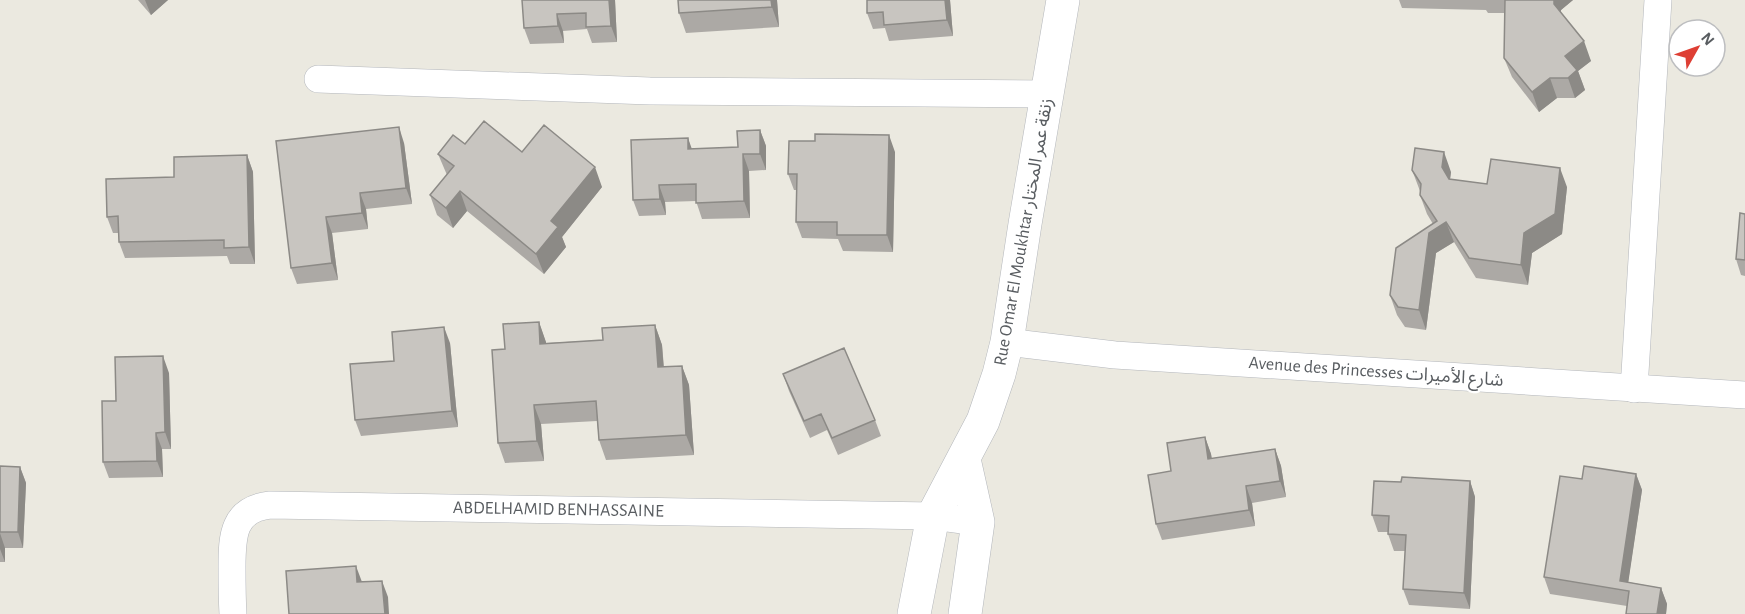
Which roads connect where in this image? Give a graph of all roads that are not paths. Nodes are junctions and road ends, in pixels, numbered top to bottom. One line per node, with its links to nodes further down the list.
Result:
1 (1063, 0): 4 (street, Rue Omar El Moukhtar زنقة عمر المختار)
2 (1658, 0): 6 (street)
3 (318, 79): 4 (street)
4 (1047, 94): 5 (street, Rue Omar El Moukhtar زنقة عمر المختار)
5 (1007, 342): 6 (street, Avenue des Princesses شارع الأميرات); 8 (street, Rue Omar El Moukhtar زنقة عمر المختار)
6 (1634, 388): 7 (street, Avenue des Princesses شارع الأميرات)
7 (1745, 395)
8 (964, 459): 9 (street, Rue Omar El Moukhtar زنقة عمر المختار); 10 (street)
9 (933, 516): 10 (street, ABDELHAMID BENHASSAINE); 11 (street, ABDELHAMID BENHASSAINE); 12 (street, Rue Omar El Moukhtar زنقة عمر المختار)
10 (978, 522): 13 (street)
11 (232, 614)
12 (914, 614)
13 (965, 614)

